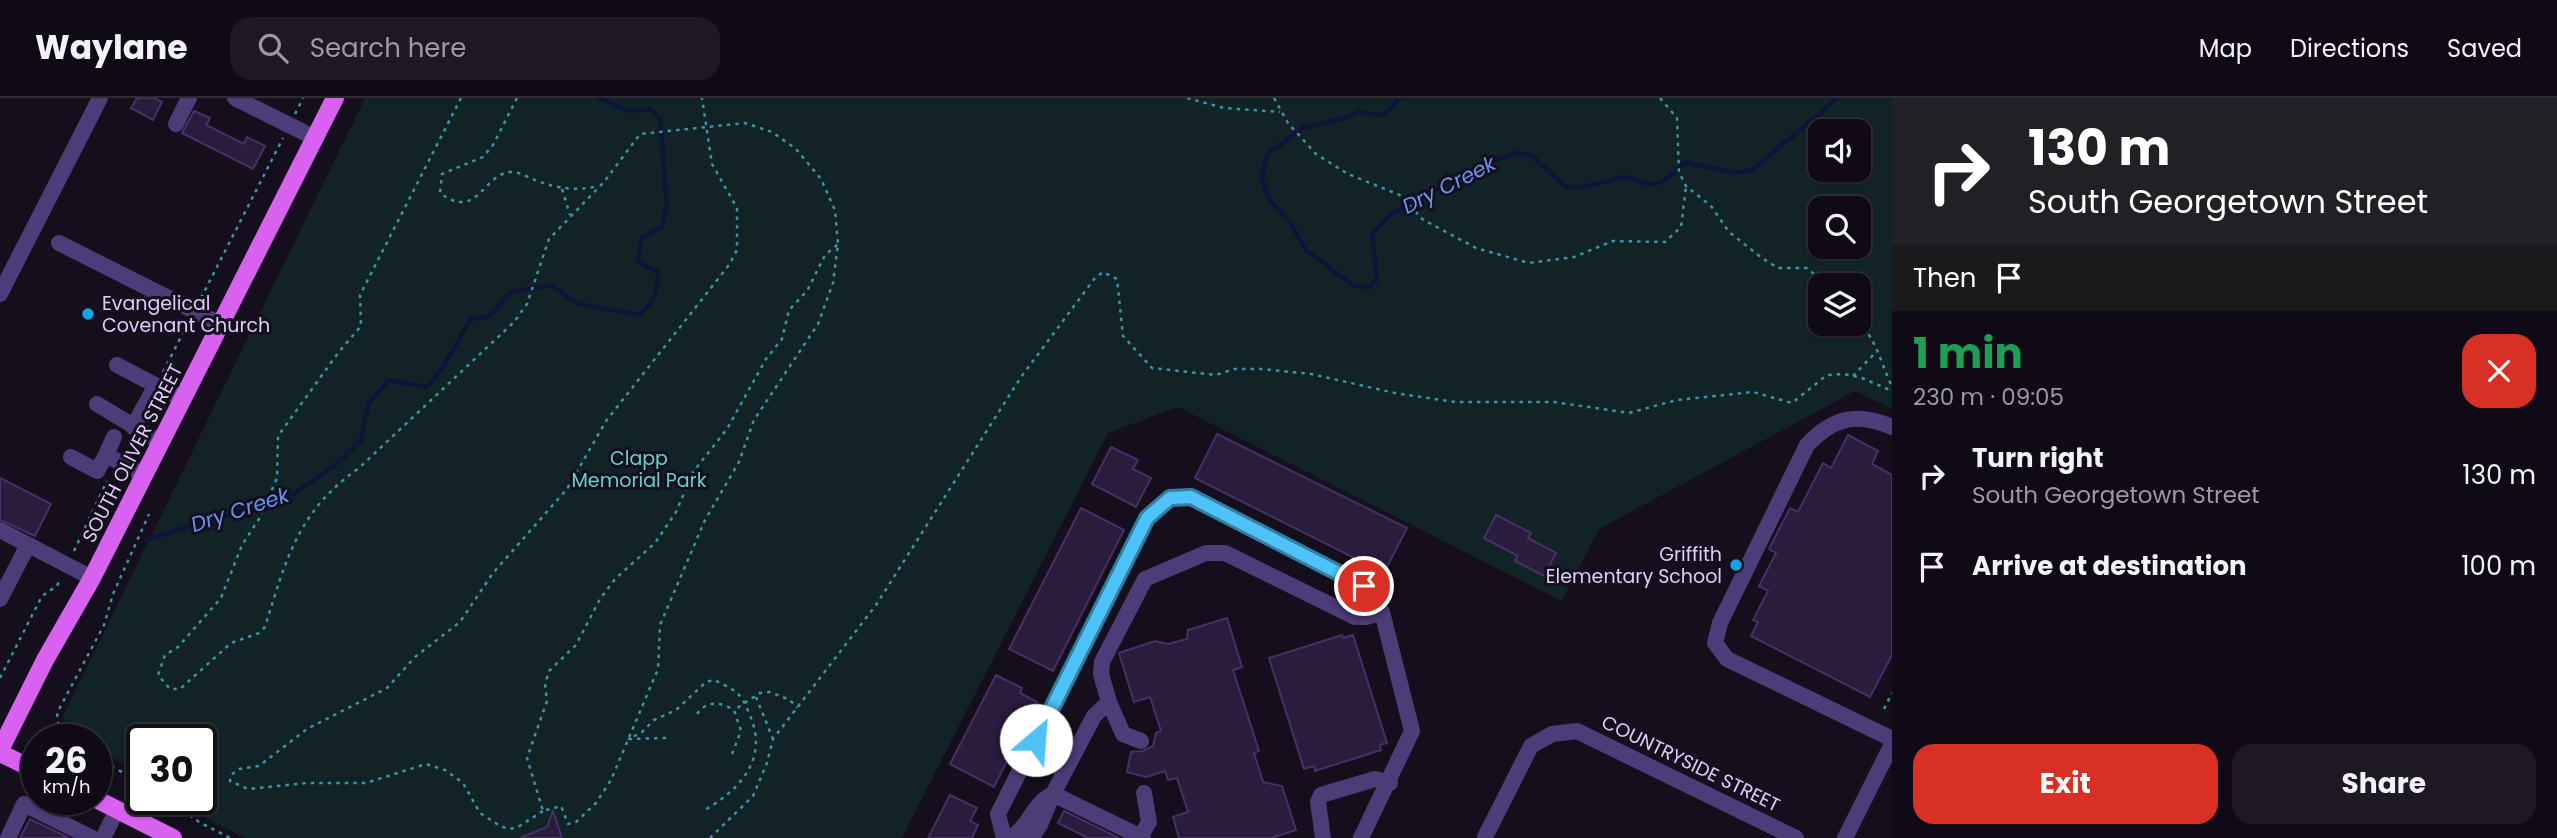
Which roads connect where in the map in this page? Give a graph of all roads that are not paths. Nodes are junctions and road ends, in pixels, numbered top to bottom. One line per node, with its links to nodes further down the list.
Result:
1 (100, 98): 8 (street)
2 (189, 98): 5 (street)
3 (235, 98): 6 (street)
4 (335, 98): 6 (main road, SOUTH OLIVER STREET)
5 (176, 124)
6 (315, 138): 9 (main road, SOUTH OLIVER STREET)
7 (59, 243): 9 (street)
8 (0, 294)
9 (220, 324): 12 (main road, SOUTH OLIVER STREET)
10 (117, 365): 11 (street)
11 (156, 385): 12 (street); 14 (street)
12 (182, 399): 17 (main road, SOUTH OLIVER STREET)
13 (97, 404): 14 (street)
14 (133, 427): 17 (street)
15 (1892, 427): 27 (street)
16 (114, 437): 18 (street)
17 (160, 442): 20 (main road, SOUTH OLIVER STREET)
18 (106, 454): 19 (street); 20 (street)
19 (71, 457)
20 (144, 475): 23 (main road, SOUTH OLIVER STREET)
21 (0, 530): 22 (street)
22 (28, 545): 23 (street); 24 (street)
23 (93, 578): 30 (main road, SOUTH OLIVER STREET)
24 (0, 599)
25 (1382, 612): 26 (street); 32 (street); 45 (street)
26 (1109, 702): 28 (street); 33 (street)
27 (1892, 738)
28 (1141, 741)
29 (1892, 744): 50 (street)
30 (0, 752): 31 (main road)
31 (21, 763)
32 (1390, 783): 47 (street); 48 (street)
33 (1053, 793): 39 (street); 45 (street); 46 (street)
34 (1144, 793): 39 (street)
35 (112, 807): 37 (main road)
36 (21, 810): 41 (street)
37 (117, 810): 43 (street); 44 (main road)
38 (58, 815): 42 (street)
39 (1141, 837)
40 (1485, 837): 49 (street, COUNTRYSIDE STREET)
41 (8, 838)
42 (92, 838)
43 (103, 838)
44 (173, 838)
45 (1007, 838)
46 (1031, 838)
47 (1323, 838)
48 (1361, 838)
49 (1796, 838)
50 (1845, 838)

